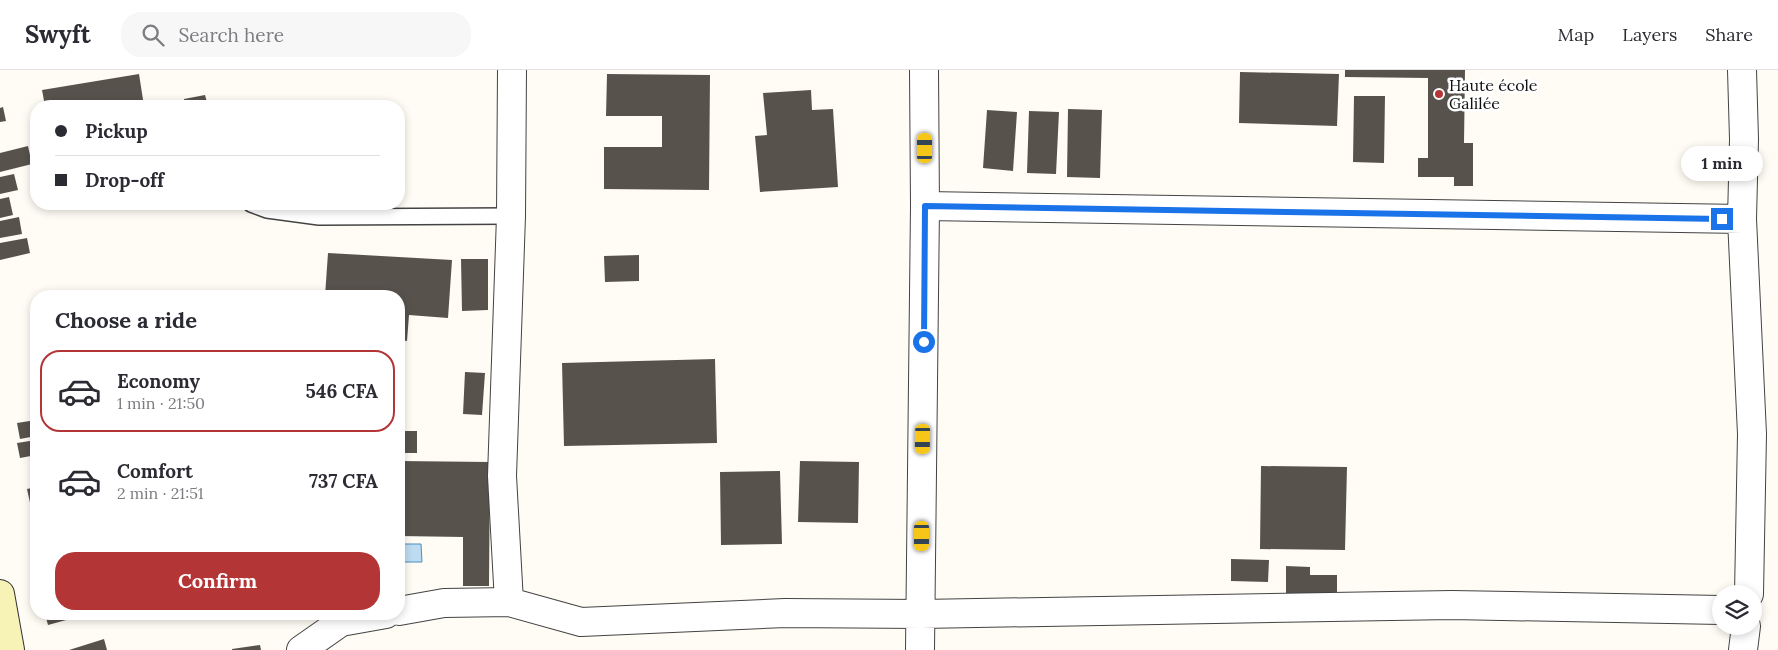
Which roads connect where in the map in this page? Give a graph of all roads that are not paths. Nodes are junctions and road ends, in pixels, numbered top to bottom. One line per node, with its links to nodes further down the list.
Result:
1 (512, 70): 6 (street)
2 (924, 70): 4 (street)
3 (1742, 70): 7 (street)
4 (925, 206): 7 (street); 13 (street)
5 (266, 210): 6 (lane)
6 (511, 216): 10 (street)
7 (1742, 219): 8 (street)
8 (1749, 585)
9 (0, 594): 16 (main road)
10 (509, 602): 12 (street); 13 (street)
11 (1712, 610): 13 (street)
12 (405, 611)
13 (921, 614): 18 (street)
14 (352, 620): 17 (street)
15 (1745, 635): 19 (street)
16 (10, 650)
17 (301, 650)
18 (920, 650)
19 (1743, 650)

